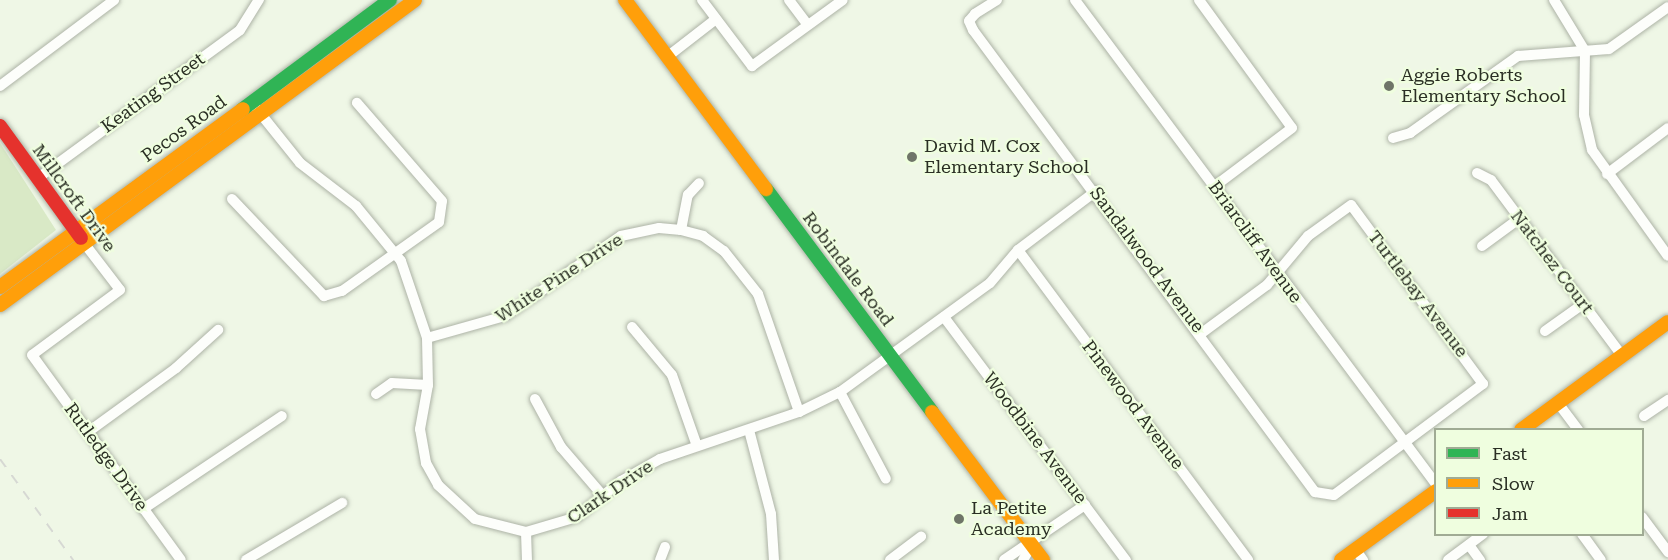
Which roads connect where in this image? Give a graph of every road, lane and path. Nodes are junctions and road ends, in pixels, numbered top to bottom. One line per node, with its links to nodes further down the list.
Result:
1 (114, 0): 19 (street)
2 (259, 0): 28 (street, Keating Street)
3 (416, 0): 14 (street, Pecos Road)
4 (625, 0): 18 (street, Robindale Road)
5 (702, 0): 15 (street)
6 (789, 0): 16 (street)
7 (843, 0): 16 (street)
8 (997, 0): 31 (street, Sandalwood Avenue)
9 (1075, 0): 30 (street, Briarcliff Avenue)
10 (1199, 0): 30 (street)
11 (1554, 0): 17 (street)
12 (381, 2): 14 (street); 20 (street, Pecos Road)
13 (1668, 7): 17 (street)
14 (393, 17): 22 (street, Pecos Road)
15 (716, 19): 16 (street); 18 (street)
16 (808, 25)
17 (1585, 51): 25 (street); 27 (street)
18 (667, 57): 54 (street, Robindale Road)
19 (0, 86)
20 (252, 102): 22 (street); 35 (street, Pecos Road)
21 (357, 103): 39 (street)
22 (260, 114): 36 (street, Pecos Road); 39 (street)
23 (0, 126): 28 (street, Millcroft Drive)
24 (1668, 128): 27 (street)
25 (1393, 138)
26 (1477, 173): 33 (street, Natchez Court)
27 (1606, 174): 40 (street)
28 (38, 178): 35 (street, Millcroft Drive)
29 (699, 183): 34 (street)
30 (1215, 186): 41 (street, Briarcliff Avenue)
31 (1096, 191): 38 (street, Clark Drive); 50 (street, Sandalwood Avenue)
32 (232, 199): 39 (street)
33 (1520, 218): 37 (street); 43 (street, Natchez Court)
34 (681, 230): 51 (street, White Pine Drive); 61 (street, White Pine Drive)
35 (76, 231): 36 (street, Millcroft Drive); 42 (street, Pecos Road)
36 (84, 243): 44 (street, Pecos Road); 52 (street, Millcroft Drive)
37 (1482, 246)
38 (1018, 250): 45 (street, Clark Drive); 87 (street, Pinewood Avenue)
39 (395, 251): 51 (street)
40 (1667, 251)
41 (1279, 274): 50 (street); 68 (street, Briarcliff Avenue); 68 (street, Turtlebay Avenue)
42 (0, 287)
43 (1583, 304): 49 (street); 53 (street, Natchez Court)
44 (0, 306)
45 (944, 317): 54 (street, Clark Drive); 75 (street, Woodbine Avenue)
46 (1668, 322): 53 (street)
47 (632, 327): 69 (street)
48 (218, 330): 67 (street)
49 (1545, 331)
50 (1202, 333): 68 (street, Sandalwood Avenue)
51 (427, 338): 55 (street)
52 (32, 355): 67 (street, Rutledge Drive)
53 (1622, 356): 60 (street)
54 (890, 357): 56 (street, Clark Drive); 83 (street, Robindale Road)
55 (428, 385): 57 (street); 78 (street)
56 (840, 392): 61 (street, Clark Drive); 70 (street)
57 (376, 394)
58 (535, 399): 73 (street)
59 (1668, 400): 63 (street)
60 (1558, 403): 64 (street); 65 (street)
61 (799, 412): 66 (street, Clark Drive)
62 (282, 416): 76 (street)
63 (1644, 416)
64 (1522, 428)
65 (1577, 428)
66 (750, 430): 69 (street, Clark Drive); 92 (street)
67 (88, 432): 76 (street, Rutledge Drive)
68 (1404, 441): 71 (street, Briarcliff Avenue)
69 (697, 446): 73 (street, Clark Drive)
70 (886, 479)
71 (1434, 481)
72 (1434, 493): 86 (street)
73 (603, 496): 78 (street, Clark Drive)
74 (342, 503): 89 (street)
75 (1085, 505): 83 (street); 97 (street, Woodbine Avenue)
76 (143, 508): 88 (street, Rutledge Drive)
77 (1644, 520): 85 (street)
78 (525, 532): 90 (street)
79 (1480, 536): 82 (street)
80 (1583, 536): 101 (street)
81 (921, 537): 93 (street)
82 (1469, 544): 99 (street); 100 (street)
83 (1032, 545): 94 (street); 95 (street); 96 (street, Robindale Road)
84 (665, 547): 91 (street)
85 (1668, 552)
86 (1359, 555): 98 (street)
87 (1244, 559)
88 (181, 560)
89 (246, 560)
90 (527, 560)
91 (660, 560)
92 (774, 560)
93 (890, 560)
94 (1004, 560)
95 (1023, 560)
96 (1043, 560)
97 (1126, 560)
98 (1341, 560)
99 (1448, 560)
100 (1480, 560)
101 (1601, 560)

